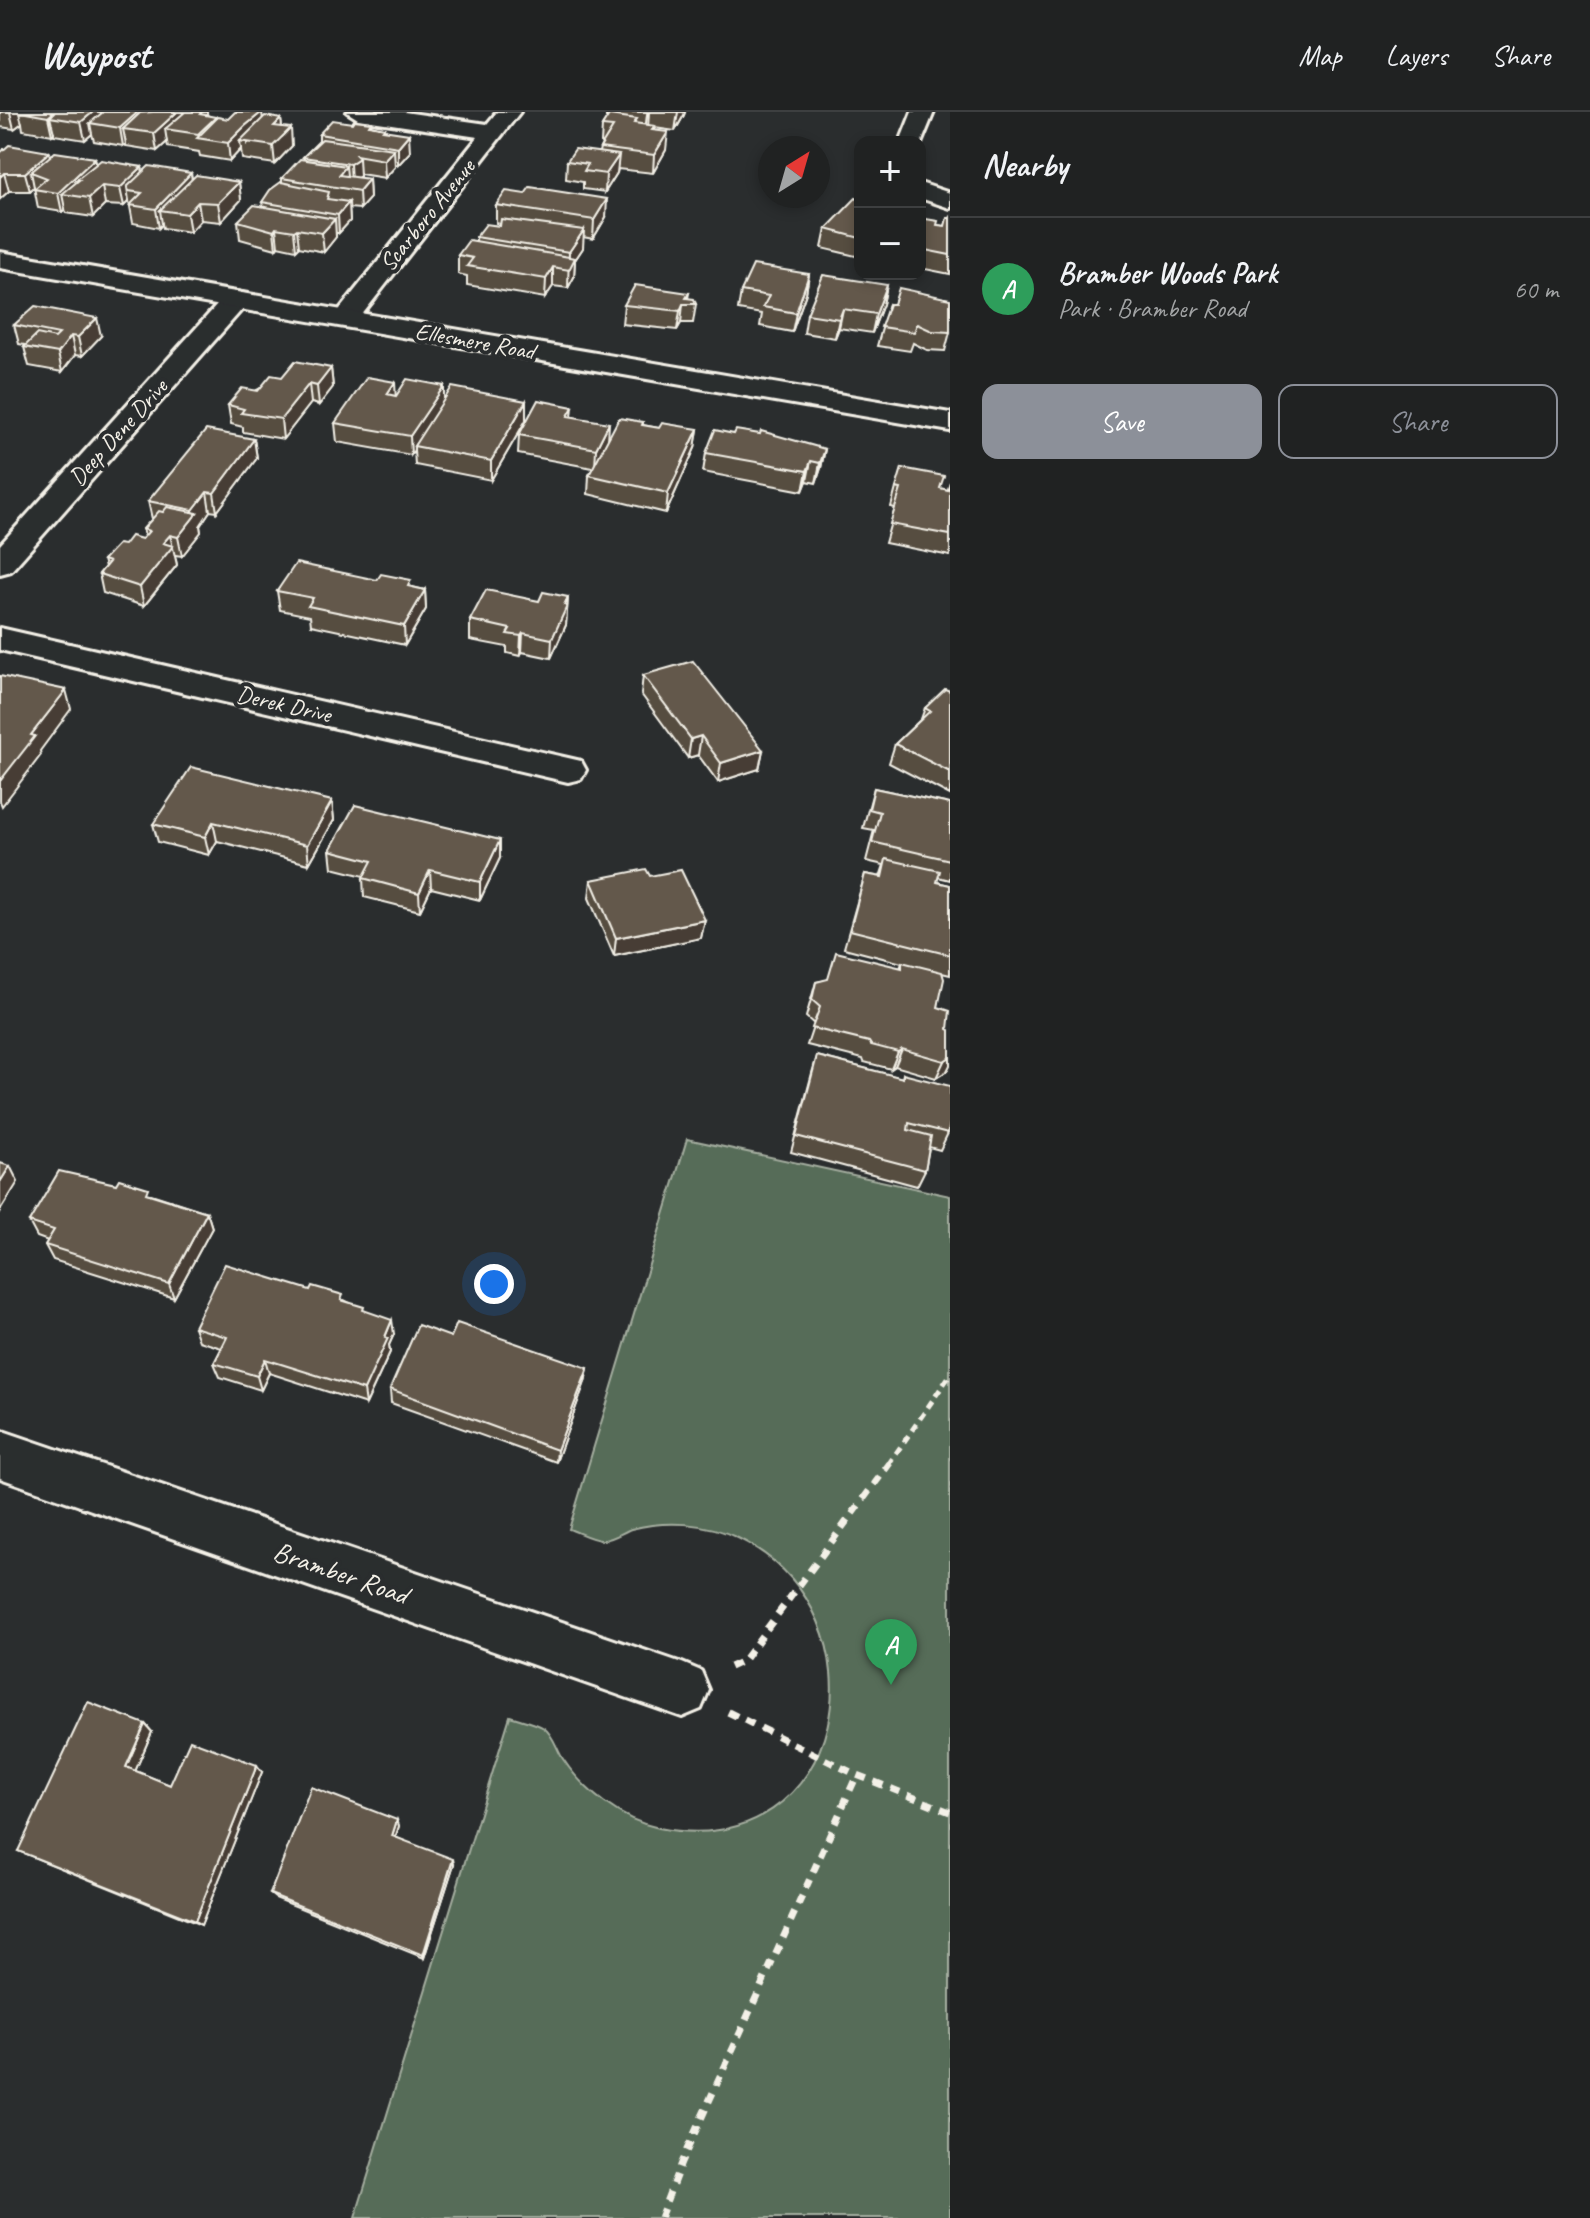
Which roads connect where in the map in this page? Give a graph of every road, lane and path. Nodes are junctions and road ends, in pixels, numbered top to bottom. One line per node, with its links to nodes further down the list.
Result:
1 (358, 112): 4 (street)
2 (509, 112): 4 (street, Scarboro Avenue)
3 (923, 112): 5 (street)
4 (493, 132): 10 (street, Scarboro Avenue)
5 (913, 136)
6 (926, 192): 7 (street)
7 (950, 201)
8 (0, 260): 9 (street, Ellesmere Road)
9 (236, 300): 10 (street, Ellesmere Road); 12 (street, Deep Dene Drive)
10 (345, 319): 11 (street, Ellesmere Road)
11 (950, 422)
12 (0, 564)
13 (0, 639): 14 (street, Derek Drive)
14 (568, 770)
15 (950, 1375): 17 (path)
16 (0, 1454): 17 (street, Bramber Road)
17 (682, 1690): 18 (path)
18 (857, 1775): 19 (path); 20 (path)
19 (950, 1812)
20 (660, 2218)

